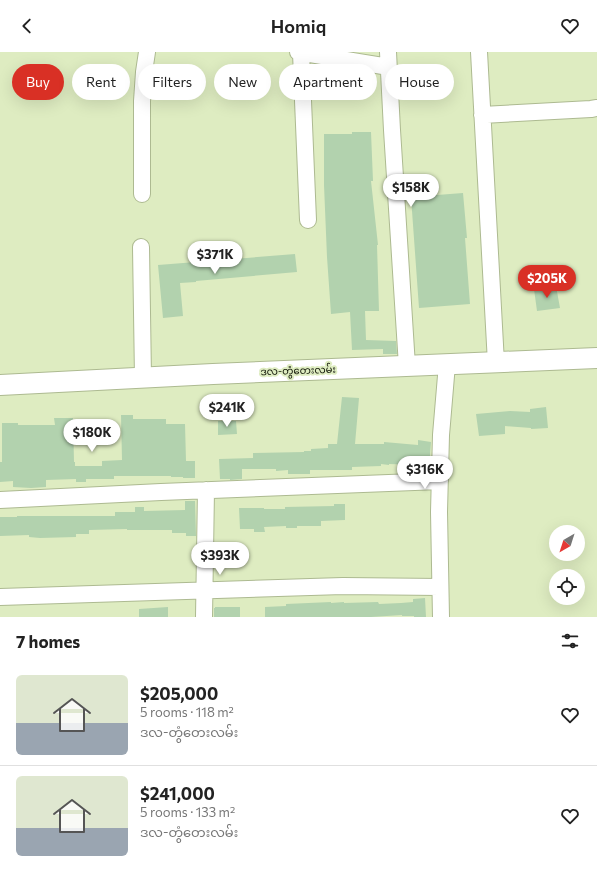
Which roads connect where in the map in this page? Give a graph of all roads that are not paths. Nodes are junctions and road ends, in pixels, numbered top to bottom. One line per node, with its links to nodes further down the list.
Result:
1 (147, 52): 7 (street)
2 (300, 52): 4 (street); 8 (street)
3 (479, 52): 6 (street)
4 (389, 59): 13 (street)
5 (597, 108): 6 (street)
6 (482, 115): 11 (street)
7 (142, 194)
8 (308, 220)
9 (141, 247): 14 (street)
10 (597, 358): 11 (main road, ဒလ-တွံတေးလမ်း)
11 (496, 362): 12 (main road, ဒလ-တွံတေးလမ်း)
12 (447, 364): 13 (main road, ဒလ-တွံတေးလမ်း); 16 (street)
13 (407, 366): 14 (main road, ဒလ-တွံတေးလမ်း)
14 (143, 378): 15 (main road, ဒလ-တွံတေးလမ်း)
15 (0, 385)
16 (440, 481): 17 (street); 19 (street)
17 (206, 490): 18 (street); 20 (street)
18 (0, 500)
19 (440, 587): 20 (street); 23 (street)
20 (205, 591): 21 (street); 22 (street)
21 (0, 597)
22 (204, 617)
23 (441, 617)

